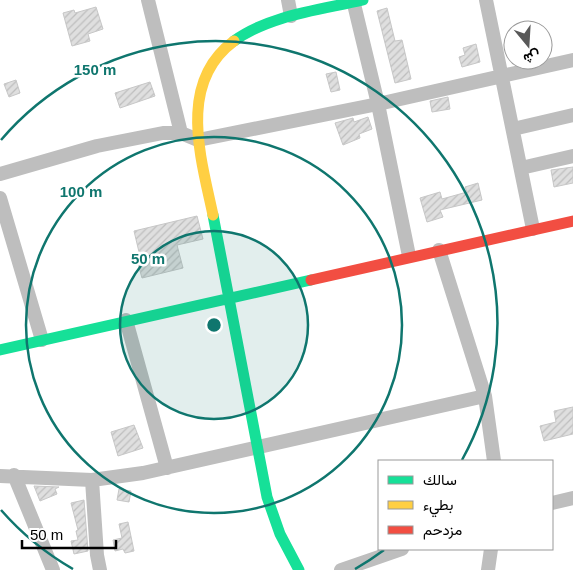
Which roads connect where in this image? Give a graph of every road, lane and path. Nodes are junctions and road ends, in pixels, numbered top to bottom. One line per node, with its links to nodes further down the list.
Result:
1 (148, 0): 11 (street)
2 (288, 0): 5 (street)
3 (486, 0): 7 (street)
4 (356, 1): 5 (main road); 8 (street)
5 (291, 16): 12 (main road)
6 (573, 60): 7 (street)
7 (502, 75): 8 (street); 10 (street)
8 (378, 104): 12 (street); 20 (street)
9 (573, 115): 10 (street)
10 (513, 129): 14 (street)
11 (181, 133): 12 (street); 15 (street)
12 (198, 140): 21 (main road)
13 (573, 156): 14 (street)
14 (521, 168): 18 (street)
15 (0, 174)
16 (0, 198): 23 (street)
17 (573, 221): 18 (main road)
18 (532, 229): 19 (main road)
19 (439, 250): 20 (main road); 25 (street)
20 (409, 256): 21 (main road)
21 (227, 298): 22 (main road); 26 (main road)
22 (126, 320): 23 (main road); 28 (street)
23 (42, 340): 24 (main road)
24 (0, 350)
25 (485, 396): 26 (street); 27 (street)
26 (256, 446): 28 (street); 37 (main road)
27 (494, 460)
28 (167, 468): 30 (street)
29 (7, 476): 30 (street); 35 (street)
30 (92, 480): 36 (street)
31 (573, 498): 32 (street)
32 (553, 503)
33 (399, 550): 38 (street)
34 (491, 550): 39 (street)
35 (53, 570)
36 (100, 570)
37 (299, 570)
38 (341, 570)
39 (488, 570)

